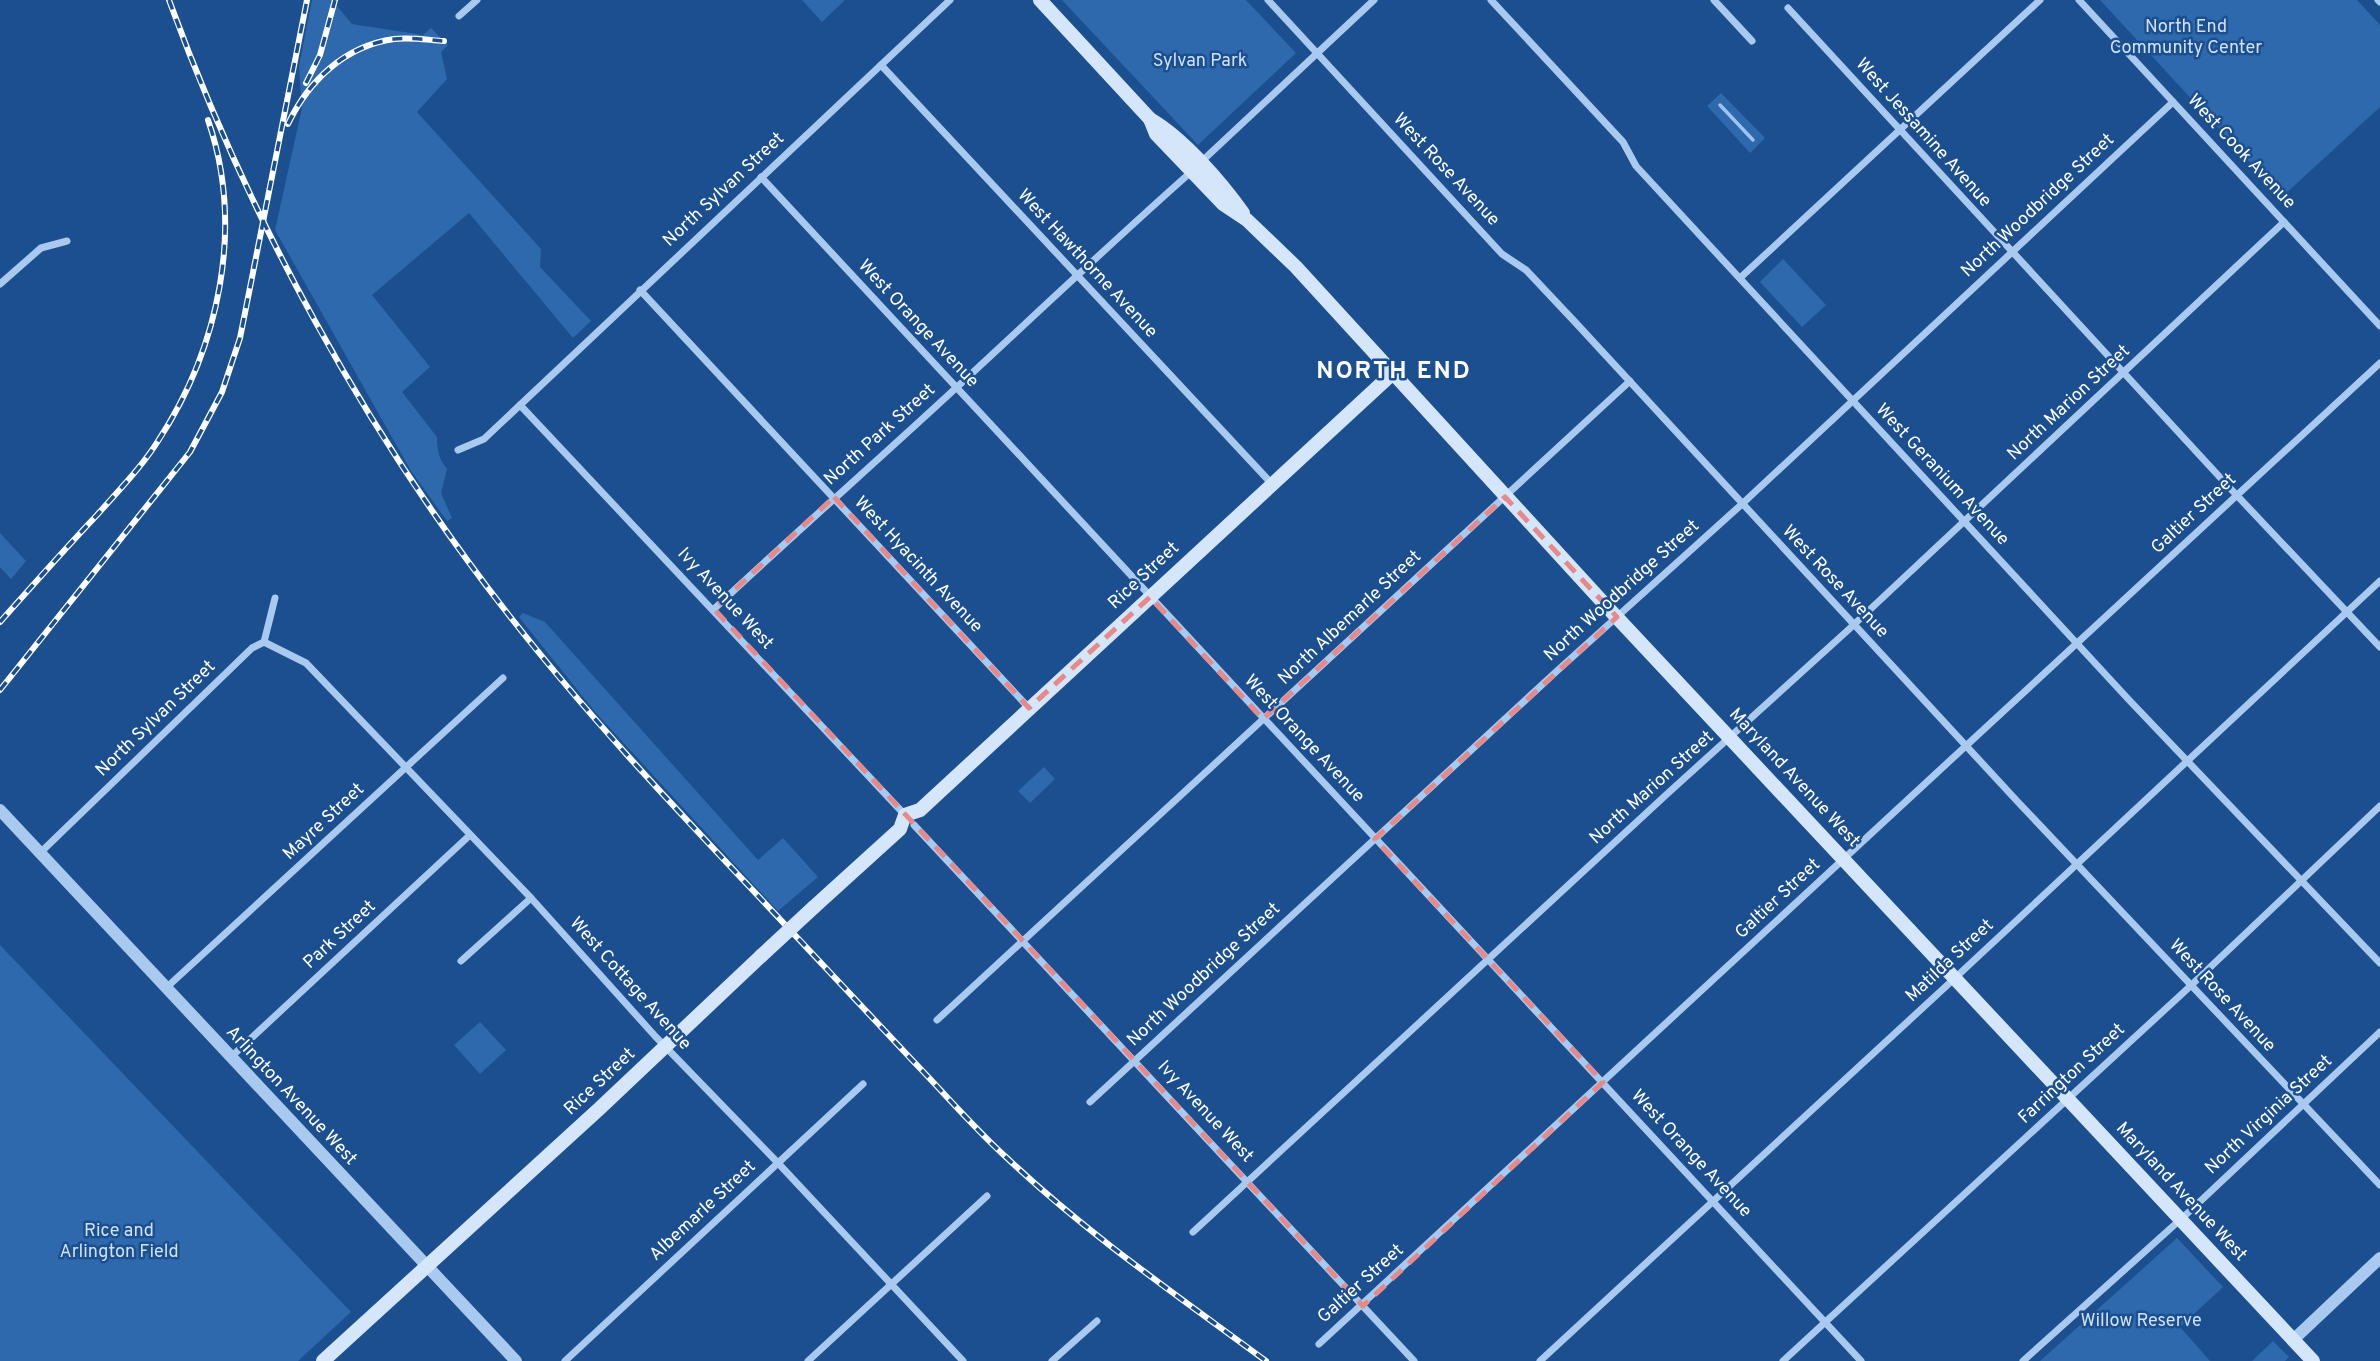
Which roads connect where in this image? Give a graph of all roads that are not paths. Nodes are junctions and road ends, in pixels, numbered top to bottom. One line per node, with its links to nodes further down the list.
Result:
1 (477, 0): 11 (street)
2 (950, 0): 14 (street, North Sylvan Street)
3 (1040, 0): 17 (main road, Maryland Avenue West)
4 (1268, 0): 13 (street, West Rose Avenue)
5 (1374, 0): 13 (street, North Park Street)
6 (1491, 0): 23 (street, West Geranium Avenue)
7 (1714, 0): 12 (street)
8 (2040, 0): 16 (street)
9 (2079, 0): 15 (street, West Cook Avenue)
10 (1787, 8): 16 (street, West Jessamine Avenue)
11 (459, 16)
12 (1752, 41)
13 (1317, 52): 17 (street, North Park Street); 30 (street, West Rose Avenue)
14 (881, 65): 18 (street, North Sylvan Street); 22 (street, West Hawthorne Avenue)
15 (2173, 102): 19 (street, West Cook Avenue); 21 (street, North Woodbridge Street)
16 (1899, 130): 21 (street, West Jessamine Avenue); 23 (street)
17 (1196, 167): 22 (street, North Park Street); 28 (main road, Maryland Avenue West)
18 (761, 177): 25 (street, North Sylvan Street); 31 (street, West Orange Avenue)
19 (2284, 222): 26 (street, West Cook Avenue); 29 (street, North Marion Street)
20 (67, 241): 24 (street)
21 (2011, 251): 29 (street, West Jessamine Avenue); 32 (street, North Woodbridge Street)
22 (1075, 275): 31 (street, North Park Street); 35 (street, West Hawthorne Avenue)
23 (1740, 278): 32 (street, West Geranium Avenue)
24 (0, 284)
25 (640, 290): 33 (street, North Sylvan Street); 37 (street, West Hyacinth Avenue)
26 (2380, 326)
27 (2380, 363): 36 (street, Galtier Street)
28 (1394, 372): 35 (main road, Rice Street); 38 (main road, Maryland Avenue West)
29 (2124, 374): 36 (street, West Jessamine Avenue); 40 (street, North Marion Street)
30 (1630, 381): 38 (street, North Albemarle Street); 39 (street, West Rose Avenue)
31 (955, 388): 37 (street, North Park Street); 42 (street, West Orange Avenue)
32 (1853, 400): 39 (street, North Woodbridge Street); 40 (street, West Geranium Avenue)
33 (520, 405): 34 (street, North Sylvan Street); 44 (street, Ivy Avenue West)
34 (458, 450)
35 (1272, 484): 42 (main road, Rice Street)
36 (2237, 496): 45 (street, West Jessamine Avenue); 49 (street, Galtier Street)
37 (834, 497): 44 (street, North Park Street); 52 (street, West Hyacinth Avenue)
38 (1505, 497): 46 (main road, Maryland Avenue West); 53 (street, North Albemarle Street)
39 (1742, 504): 46 (street, North Woodbridge Street); 47 (street, West Rose Avenue)
40 (1964, 522): 47 (street, North Marion Street); 49 (street, West Geranium Avenue)
41 (2380, 581): 45 (street, Matilda Street)
42 (1150, 597): 52 (main road, Rice Street); 53 (street, West Orange Avenue)
43 (275, 598): 48 (street)
44 (714, 609): 60 (street, Ivy Avenue West)
45 (2347, 612): 50 (street, West Jessamine Avenue); 56 (street, Matilda Street)
46 (1617, 617): 54 (main road, Maryland Avenue West); 62 (street, North Woodbridge Street)
47 (1853, 625): 54 (street, North Marion Street); 55 (street, West Rose Avenue)
48 (264, 642): 57 (street, West Cottage Avenue); 63 (street, North Sylvan Street)
49 (2077, 644): 55 (street, Galtier Street); 56 (street, West Geranium Avenue)
50 (2380, 647)
51 (503, 678): 57 (street, Mayre Street)
52 (1029, 708): 60 (main road, Rice Street)
53 (1263, 719): 62 (street, West Orange Avenue); 68 (street, North Albemarle Street)
54 (1731, 738): 64 (main road, Maryland Avenue West); 69 (street, North Marion Street)
55 (1966, 746): 64 (street, Galtier Street); 65 (street, West Rose Avenue)
56 (2188, 761): 65 (street, Matilda Street); 66 (street, West Geranium Avenue)
57 (407, 767): 61 (street, West Cottage Avenue); 74 (street, Mayre Street)
58 (2380, 806): 66 (street, Farrington Street)
59 (0, 810): 63 (street, Arlington Avenue West)
60 (906, 823): 68 (street, Ivy Avenue West); 77 (main road, Rice Street, bridge)
61 (470, 835): 67 (street, West Cottage Avenue); 78 (street, Park Street)
62 (1375, 838): 69 (street, West Orange Avenue); 79 (street, North Woodbridge Street)
63 (40, 853): 74 (street, Arlington Avenue West)
64 (1844, 860): 72 (main road, Maryland Avenue West); 80 (street, Galtier Street)
65 (2077, 864): 72 (street, Matilda Street); 73 (street, West Rose Avenue)
66 (2301, 879): 71 (street, West Geranium Avenue); 73 (street, Farrington Street)
67 (530, 898): 70 (street); 77 (street, West Cottage Avenue)
68 (1023, 940): 75 (street, North Albemarle Street); 79 (street, Ivy Avenue West)
69 (1489, 960): 80 (street, West Orange Avenue); 86 (street, North Marion Street)
70 (461, 961)
71 (2380, 963)
72 (1955, 978): 82 (main road, Maryland Avenue West); 89 (street, Matilda Street)
73 (2191, 985): 82 (street, Farrington Street); 84 (street, West Rose Avenue)
74 (166, 988): 78 (street, Arlington Avenue West)
75 (937, 1020)
76 (2380, 1032): 84 (street, North Virginia Street)
77 (666, 1047): 85 (street, West Cottage Avenue); 93 (main road, Rice Street)
78 (231, 1057): 93 (street, Arlington Avenue West)
79 (1135, 1060): 83 (street, North Woodbridge Street); 86 (street, Ivy Avenue West)
80 (1603, 1082): 89 (street, West Orange Avenue); 95 (street, Galtier Street)
81 (863, 1084): 85 (street, Albemarle Street)
82 (2068, 1099): 90 (main road, Maryland Avenue West); 97 (street, Farrington Street)
83 (1090, 1102)
84 (2304, 1104): 87 (street, West Rose Avenue); 90 (street, North Virginia Street)
85 (778, 1163): 94 (street, West Cottage Avenue); 102 (street, Albemarle Street)
86 (1248, 1181): 91 (street, North Marion Street); 95 (street, Ivy Avenue West)
87 (2380, 1185)
88 (987, 1196): 94 (street)
89 (1714, 1201): 97 (street, West Orange Avenue); 107 (street, Matilda Street)
90 (2180, 1219): 98 (main road, Maryland Avenue West); 110 (street, North Virginia Street)
91 (1194, 1232)
92 (2380, 1258): 98 (street)
93 (427, 1265): 100 (main road, Rice Street); 101 (street, Arlington Avenue West)
94 (891, 1284): 103 (street); 104 (street, West Cottage Avenue)
95 (1363, 1306): 99 (street, Galtier Street); 106 (street, Ivy Avenue West)
96 (1097, 1321): 105 (street)
97 (1826, 1322): 108 (street, Farrington Street); 109 (street, West Orange Avenue)
98 (2293, 1340): 111 (main road, Maryland Avenue West)
99 (1319, 1344)
100 (323, 1361)
101 (516, 1361)
102 (565, 1361)
103 (808, 1361)
104 (963, 1361)
105 (1052, 1361)
106 (1414, 1361)
107 (1540, 1361)
108 (1783, 1361)
109 (1861, 1361)
110 (2023, 1361)
111 (2313, 1361)

